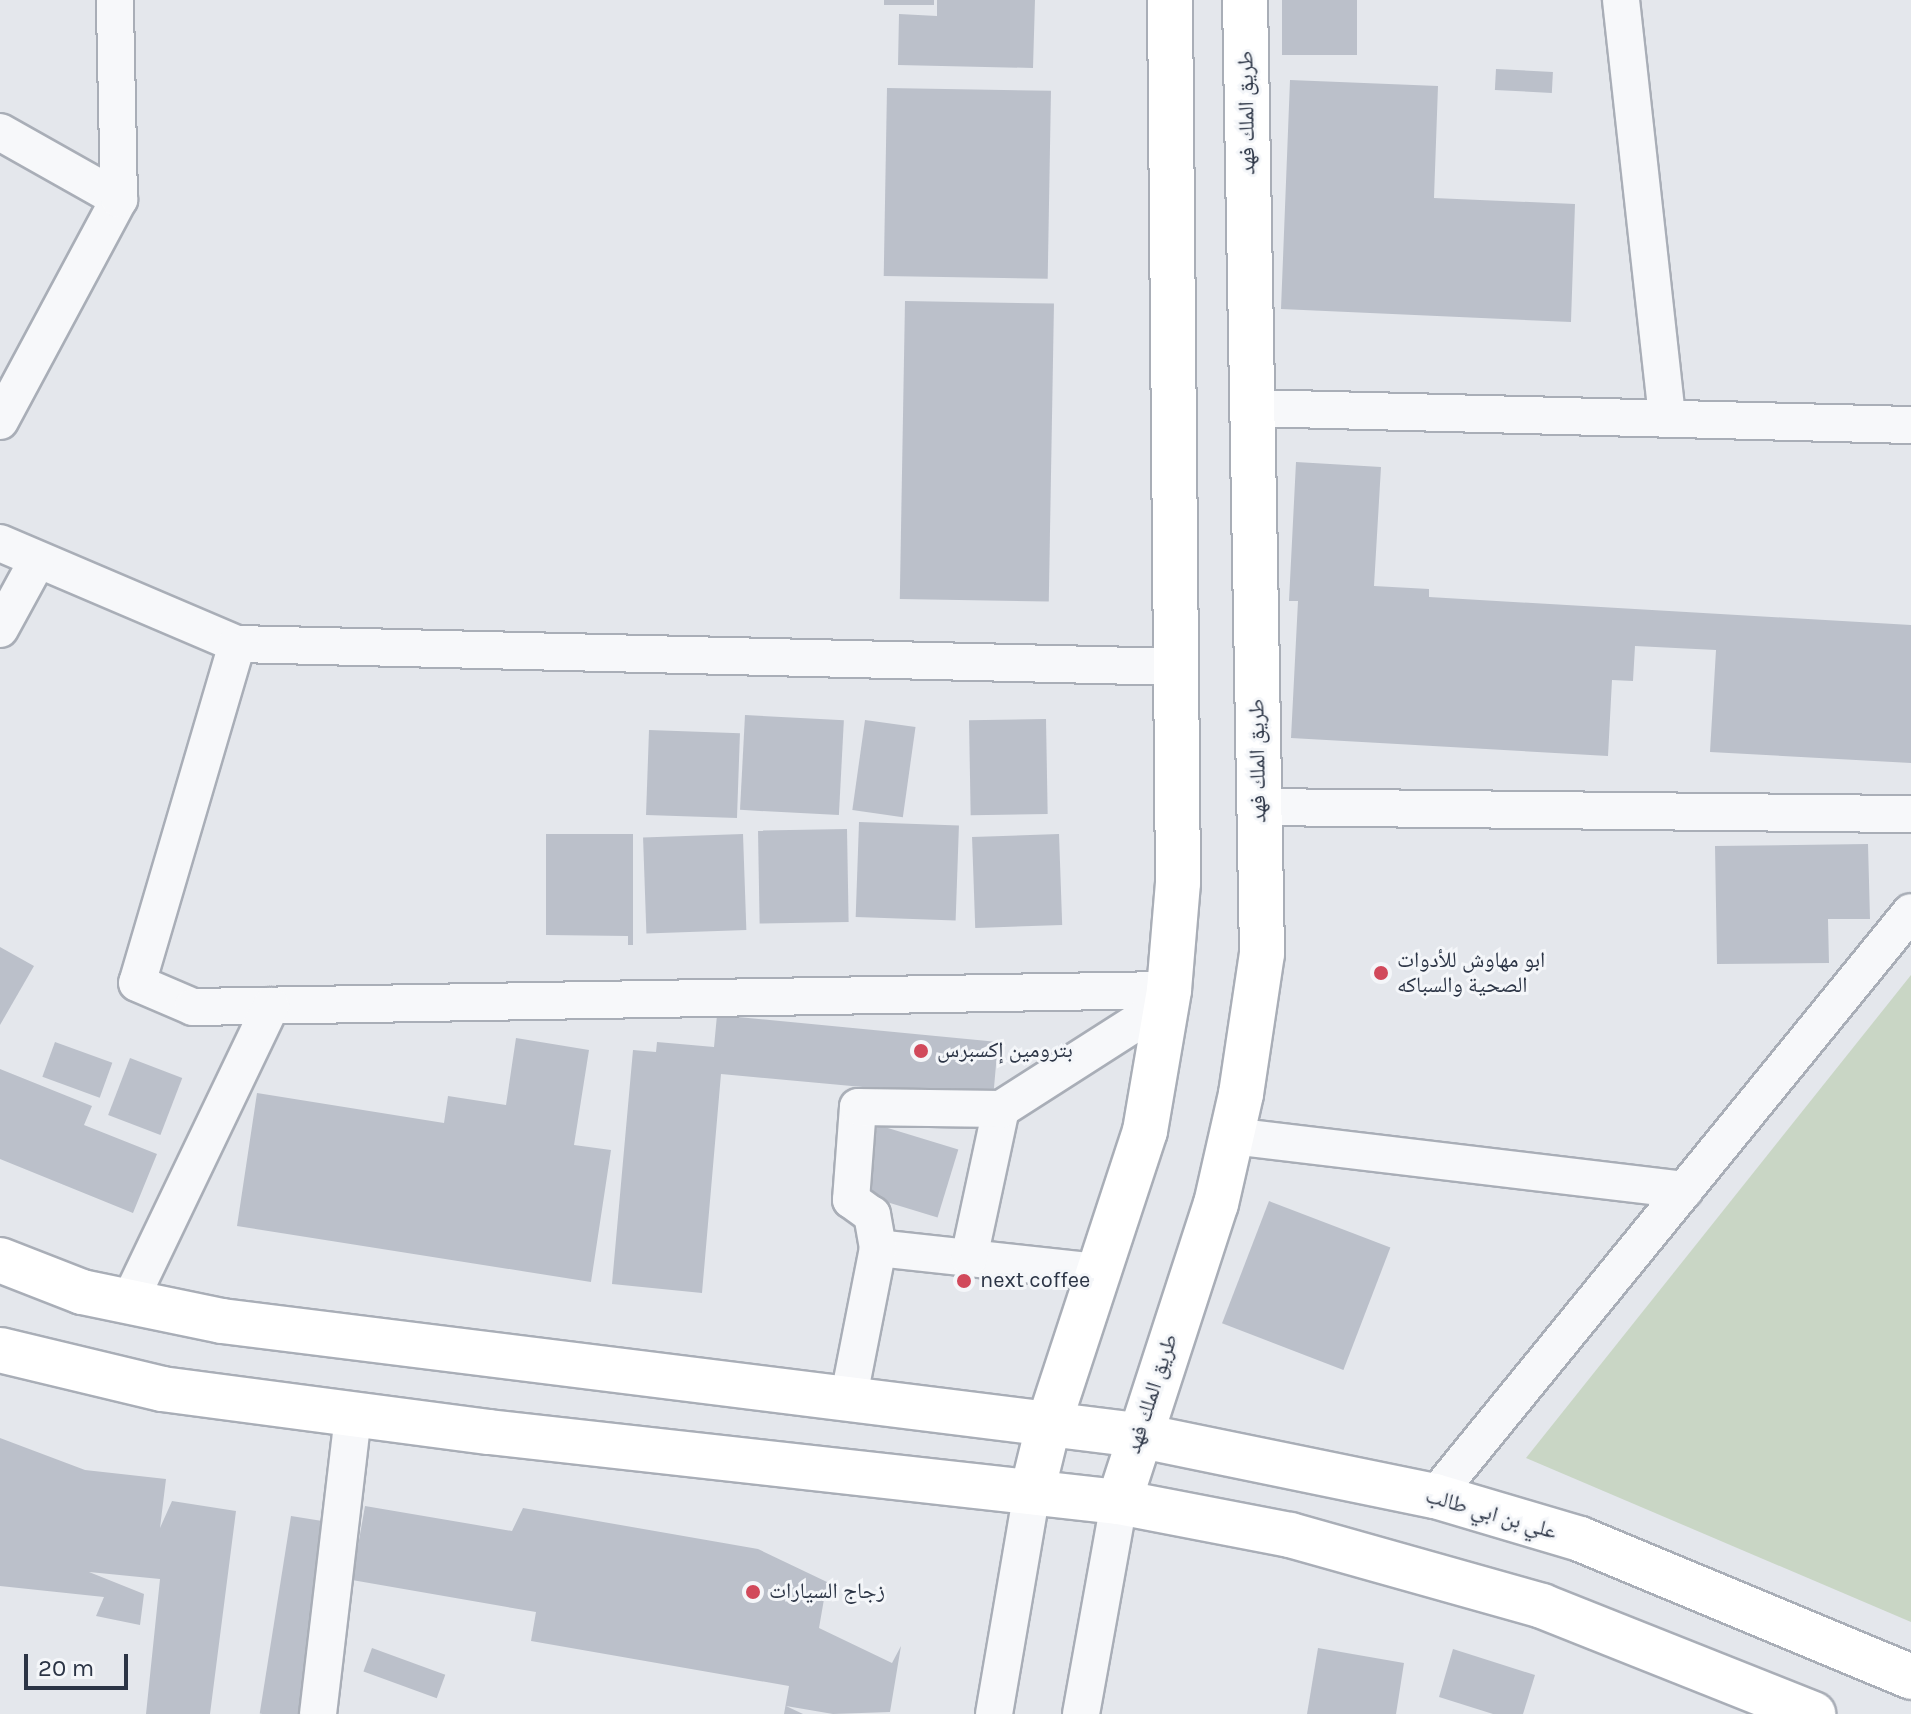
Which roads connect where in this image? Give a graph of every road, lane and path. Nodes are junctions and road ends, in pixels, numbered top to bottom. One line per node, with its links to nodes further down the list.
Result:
1 (115, 0): 6 (street)
2 (1170, 0): 15 (main road)
3 (1245, 0): 7 (main road, طريق الملك فهد)
4 (1621, 0): 8 (street)
5 (0, 132): 6 (street)
6 (119, 199): 9 (street)
7 (1252, 408): 8 (street); 16 (main road, طريق الملك فهد)
8 (1667, 418): 10 (street)
9 (0, 421)
10 (1911, 425)
11 (0, 543): 12 (street)
12 (36, 563): 13 (street); 14 (street)
13 (0, 629)
14 (237, 644): 15 (street); 20 (street)
15 (1175, 667): 19 (main road)
16 (1259, 807): 17 (street); 22 (main road, طريق الملك فهد)
17 (1911, 814)
18 (1911, 912): 23 (street)
19 (1169, 990): 20 (street); 21 (street); 27 (main road)
20 (271, 1006): 28 (street)
21 (1001, 1109): 24 (street); 25 (street)
22 (1232, 1136): 23 (street); 33 (main road, طريق الملك فهد)
23 (1685, 1190): 35 (street)
24 (878, 1248): 25 (street); 30 (street)
25 (969, 1258): 27 (street)
26 (0, 1260): 28 (main road, علي بن ابي طالب)
27 (1100, 1272): 32 (main road)
28 (130, 1300): 30 (main road, علي بن ابي طالب)
29 (0, 1350): 31 (main road)
30 (848, 1401): 32 (main road, علي بن ابي طالب)
31 (353, 1415): 34 (main road); 38 (street)
32 (1049, 1423): 33 (main road, علي بن ابي طالب); 34 (main road)
33 (1137, 1435): 35 (main road, علي بن ابي طالب); 36 (main road, طريق الملك فهد)
34 (1032, 1492): 36 (main road); 39 (street)
35 (1435, 1496): 37 (main road, علي بن ابي طالب)
36 (1119, 1502): 40 (street); 41 (main road)
37 (1911, 1677)
38 (318, 1714)
39 (994, 1714)
40 (1081, 1714)
41 (1813, 1714)

